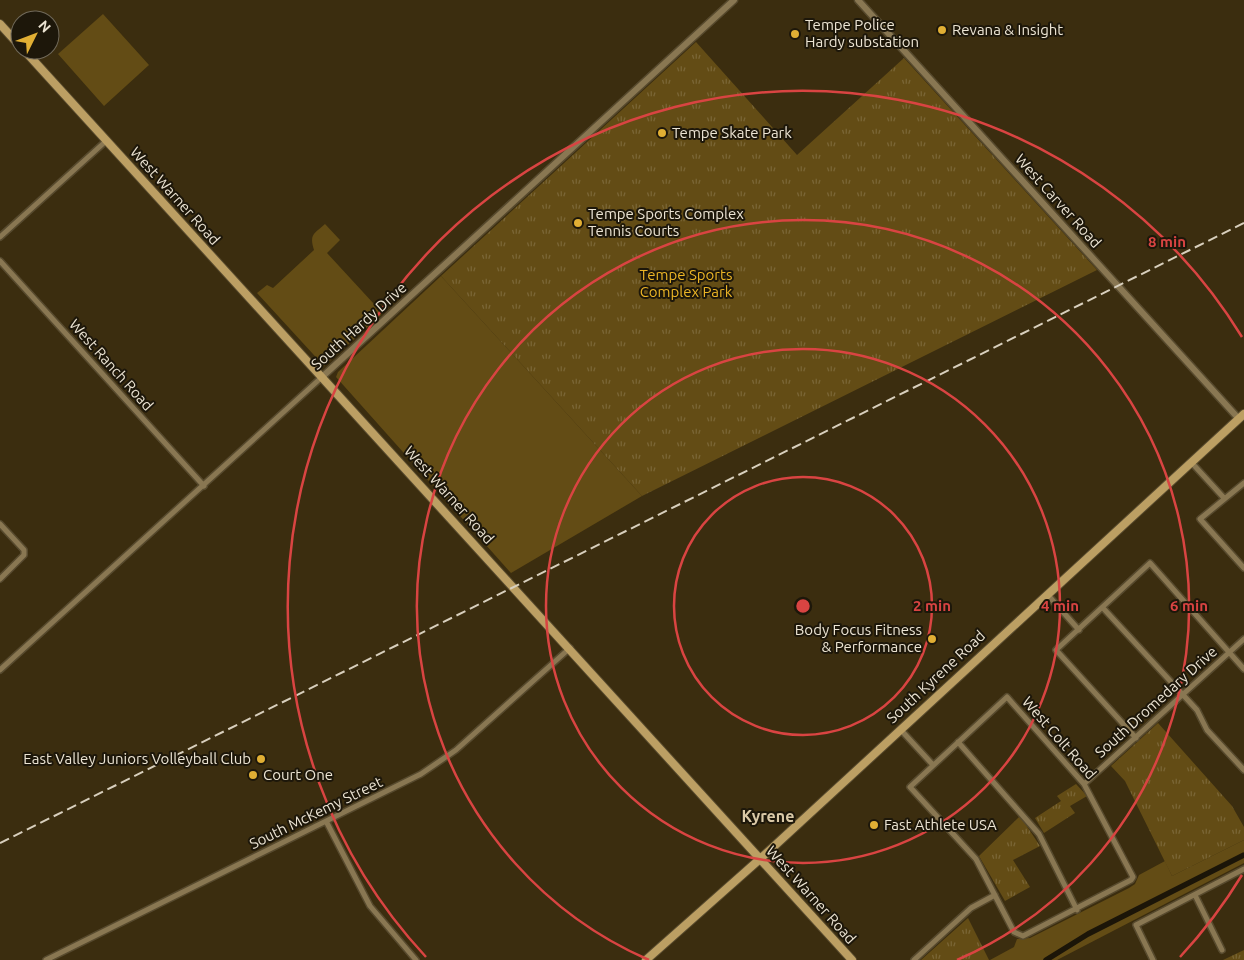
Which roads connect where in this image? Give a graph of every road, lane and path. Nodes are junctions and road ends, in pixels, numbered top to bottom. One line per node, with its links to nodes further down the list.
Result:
1 (734, 0): 9 (street, South Hardy Drive)
2 (858, 0): 10 (street, West Carver Road)
3 (0, 24): 4 (main road)
4 (10, 35)
5 (33, 60): 6 (main road, West Warner Road)
6 (106, 141): 7 (street); 9 (main road, West Warner Road)
7 (0, 237)
8 (0, 261): 13 (street, West Ranch Road)
9 (322, 377): 13 (street, South Hardy Drive); 22 (main road, West Warner Road)
10 (1241, 416): 11 (main road, South Kyrene Road)
11 (1191, 462): 14 (street); 18 (main road, South Kyrene Road)
12 (1244, 483): 14 (street)
13 (204, 486): 25 (street, South Hardy Drive)
14 (1224, 498): 16 (street)
15 (0, 524): 17 (street)
16 (1244, 568)
17 (0, 578)
18 (1047, 594): 20 (street); 27 (main road, South Kyrene Road)
19 (1103, 608): 20 (street); 23 (street); 26 (street)
20 (1079, 630): 28 (street)
21 (1244, 639): 23 (street, South Dromedary Drive)
22 (570, 648): 33 (street, South McKemy Street); 34 (main road, West Warner Road)
23 (1230, 652): 24 (street); 26 (street, South Dromedary Drive)
24 (1244, 669)
25 (0, 670)
26 (1183, 694): 28 (street, South Dromedary Drive); 31 (street)
27 (900, 728): 30 (street); 34 (main road, South Kyrene Road)
28 (1136, 738): 32 (street, South Dromedary Drive)
29 (958, 742): 30 (street); 32 (street, West Colt Road); 38 (street)
30 (934, 765): 36 (street)
31 (1244, 770)
32 (1084, 784): 38 (street, West Colt Road)
33 (326, 822): 40 (street, South McKemy Street); 41 (street)
34 (760, 859): 42 (main road, South Kyrene Road); 43 (main road, West Warner Road)
35 (1244, 869): 37 (street)
36 (995, 895): 38 (street); 44 (street)
37 (1195, 895): 39 (street); 45 (street)
38 (1077, 910)
39 (1222, 950)
40 (46, 960)
41 (416, 960)
42 (646, 960)
43 (852, 960)
44 (914, 960)
45 (1154, 960)

